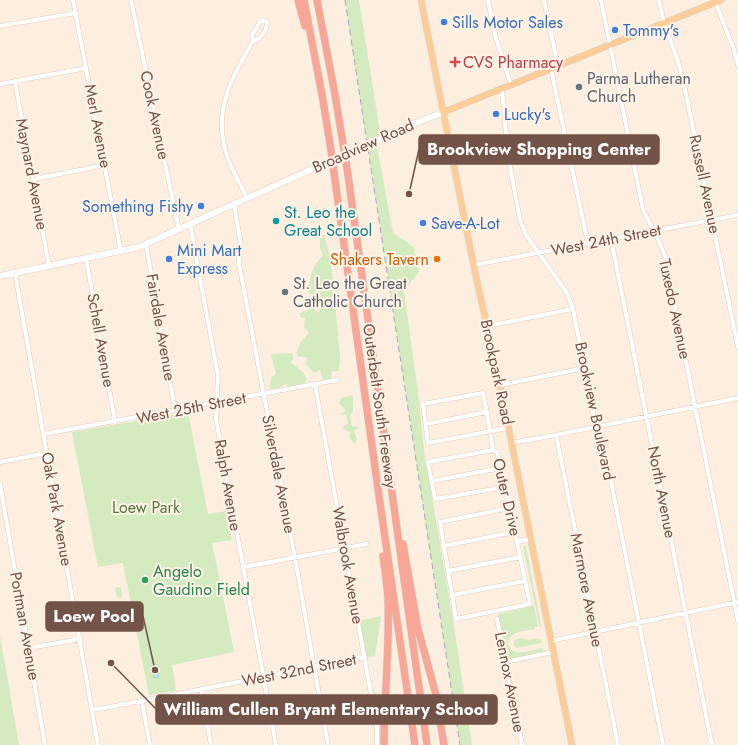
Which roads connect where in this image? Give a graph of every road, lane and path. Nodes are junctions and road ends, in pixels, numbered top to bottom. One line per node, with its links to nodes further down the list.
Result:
1 (73, 0): 12 (street, Merl Avenue)
2 (131, 0): 34 (street, Cook Avenue)
3 (298, 0): 21 (highway)
4 (304, 0): 21 (highway, Outerbelt South Freeway)
5 (317, 0): 76 (highway, Outerbelt South Freeway)
6 (421, 0): 26 (main road, Brookpark Road)
7 (488, 0): 24 (street)
8 (544, 0): 18 (street)
9 (601, 0): 16 (street, Tuxedo Avenue)
10 (659, 0): 13 (street, Russell Avenue)
11 (717, 1): 13 (main road, Broadview Road); 17 (street)
12 (76, 13): 14 (street); 19 (street, Merl Avenue)
13 (664, 24): 16 (main road, Broadview Road); 32 (street, Russell Avenue)
14 (0, 26)
15 (253, 41): 15 (street); 29 (street)
16 (610, 45): 18 (main road, Broadview Road); 35 (street, Tuxedo Avenue)
17 (738, 65)
18 (558, 66): 20 (main road, Broadview Road)
19 (86, 68): 22 (street); 27 (street, Merl Avenue)
20 (552, 69): 24 (main road, Broadview Road); 38 (street)
21 (319, 74): 75 (highway, Outerbelt South Freeway)
22 (15, 82): 23 (street); 28 (street, Maynard Avenue)
23 (0, 84)
24 (511, 85): 25 (main road, Broadview Road)
25 (502, 89): 26 (main road, Broadview Road); 40 (street, Brookview Boulevard)
26 (444, 112): 29 (main road, Broadview Road, bridge); 42 (main road, Brookpark Road)
27 (105, 165): 28 (street); 39 (street, Merl Avenue)
28 (34, 179): 43 (street, Maynard Avenue)
29 (247, 198): 30 (main road, Broadview Road)
30 (234, 204): 33 (main road, Broadview Road); 53 (street, Silverdale Avenue)
31 (738, 215): 32 (street, West 24th Street)
32 (712, 220): 35 (street, West 24th Street); 48 (street, Russell Avenue)
33 (190, 224): 34 (main road, Broadview Road); 55 (street, Ralph Avenue)
34 (179, 230): 37 (main road, Broadview Road)
35 (654, 231): 36 (street, West 24th Street); 56 (street, Tuxedo Avenue)
36 (611, 239): 38 (street, West 24th Street); 59 (street, North Avenue)
37 (146, 244): 39 (main road, Broadview Road); 57 (street, Fairdale Avenue)
38 (588, 244): 40 (street, West 24th Street)
39 (121, 252): 41 (main road, Broadview Road)
40 (539, 253): 42 (street, West 24th Street); 46 (street, Brookview Boulevard)
41 (86, 258): 43 (main road, Broadview Road); 60 (street, Schell Avenue)
42 (474, 265): 47 (main road, Brookpark Road)
43 (49, 266): 44 (main road, Broadview Road)
44 (16, 273): 45 (main road, Broadview Road); 65 (street, Oak Park Avenue)
45 (0, 276)
46 (573, 309): 47 (street); 49 (street, Brookview Boulevard)
47 (487, 326): 52 (main road, Brookpark Road)
48 (738, 347)
49 (585, 368): 52 (street); 62 (street, Brookview Boulevard)
50 (338, 380): 51 (street, West 25th Street)
51 (315, 385): 53 (street, West 25th Street); 83 (street, Walbrook Avenue)
52 (500, 385): 63 (main road, Brookpark Road)
53 (263, 394): 55 (street, West 25th Street); 85 (street, Silverdale Avenue)
54 (738, 398): 56 (street)
55 (217, 403): 57 (street, West 25th Street); 86 (street, Ralph Avenue)
56 (695, 406): 59 (street); 90 (street, Tuxedo Avenue)
57 (175, 410): 60 (street, West 25th Street)
58 (487, 412): 61 (street); 61 (street, Outer Drive); 64 (street, Outer Drive)
59 (646, 416): 62 (street); 91 (street, North Avenue)
60 (115, 422): 65 (street, West 25th Street)
61 (426, 424): 64 (street)
62 (596, 427): 66 (street); 94 (street, Brookview Boulevard)
63 (508, 428): 64 (street); 67 (main road, Brookpark Road)
64 (490, 431): 68 (street, Outer Drive)
65 (44, 434): 69 (street, Oak Park Avenue)
66 (556, 435): 67 (street); 95 (street, Marmore Avenue)
67 (511, 443): 79 (main road, Brookpark Road)
68 (494, 450): 71 (street, Outer Drive); 72 (street)
69 (47, 453): 70 (street); 96 (street, Oak Park Avenue)
70 (0, 462)
71 (500, 468): 72 (street); 74 (street, Outer Drive)
72 (432, 481): 74 (street)
73 (0, 484): 98 (street, Portman Avenue)
74 (505, 486): 77 (street, Outer Drive)
75 (379, 496): 114 (highway); 115 (highway, Outerbelt South Freeway)
76 (392, 498): 116 (highway, Outerbelt South Freeway); 117 (highway)
77 (510, 508): 78 (street, Outer Drive); 82 (street)
78 (515, 532): 80 (street, Outer Drive); 82 (street)
79 (530, 540): 80 (street); 97 (main road, Brookpark Road)
80 (518, 542): 84 (street, Outer Drive)
81 (367, 544): 83 (street)
82 (443, 546): 87 (street)
83 (346, 548): 85 (street); 100 (street, Walbrook Avenue)
84 (521, 557): 87 (street); 88 (street, Outer Drive)
85 (295, 558): 86 (street); 102 (street, Silverdale Avenue)
86 (244, 567): 103 (street, Ralph Avenue)
87 (448, 571): 89 (street)
88 (525, 581): 89 (street); 89 (street, Outer Drive)
89 (452, 595)
90 (736, 602): 91 (street); 93 (street, Tuxedo Avenue)
91 (686, 613): 94 (street); 122 (street, North Avenue)
92 (497, 619): 101 (street, Lennox Avenue)
93 (738, 621)
94 (639, 623): 95 (street); 121 (street, Brookview Boulevard)
95 (596, 633): 97 (street); 120 (street, Marmore Avenue)
96 (80, 638): 98 (street); 106 (street, Oak Park Avenue)
97 (551, 642): 99 (main road, Brookpark Road)
98 (29, 648): 107 (street, Portman Avenue)
99 (553, 652): 101 (street); 119 (main road, Brookpark Road)
100 (365, 657): 102 (street, West 32nd Street); 113 (street, Walbrook Avenue)
101 (506, 662): 118 (street, Lennox Avenue)
102 (314, 667): 103 (street, West 32nd Street); 112 (street, Silverdale Avenue)
103 (264, 676): 104 (street, West 32nd Street); 111 (street, Ralph Avenue)
104 (201, 690): 105 (street, West 32nd Street); 110 (street)
105 (142, 702): 106 (street, West 32nd Street); 109 (street)
106 (92, 710): 108 (street, Oak Park Avenue)
107 (45, 745)
108 (98, 745)
109 (150, 745)
110 (211, 745)
111 (276, 745)
112 (328, 745)
113 (377, 745)
114 (384, 745)
115 (415, 745)
116 (427, 745)
117 (444, 745)
118 (522, 745)
119 (572, 745)
120 (618, 745)
121 (663, 745)
122 (712, 745)

